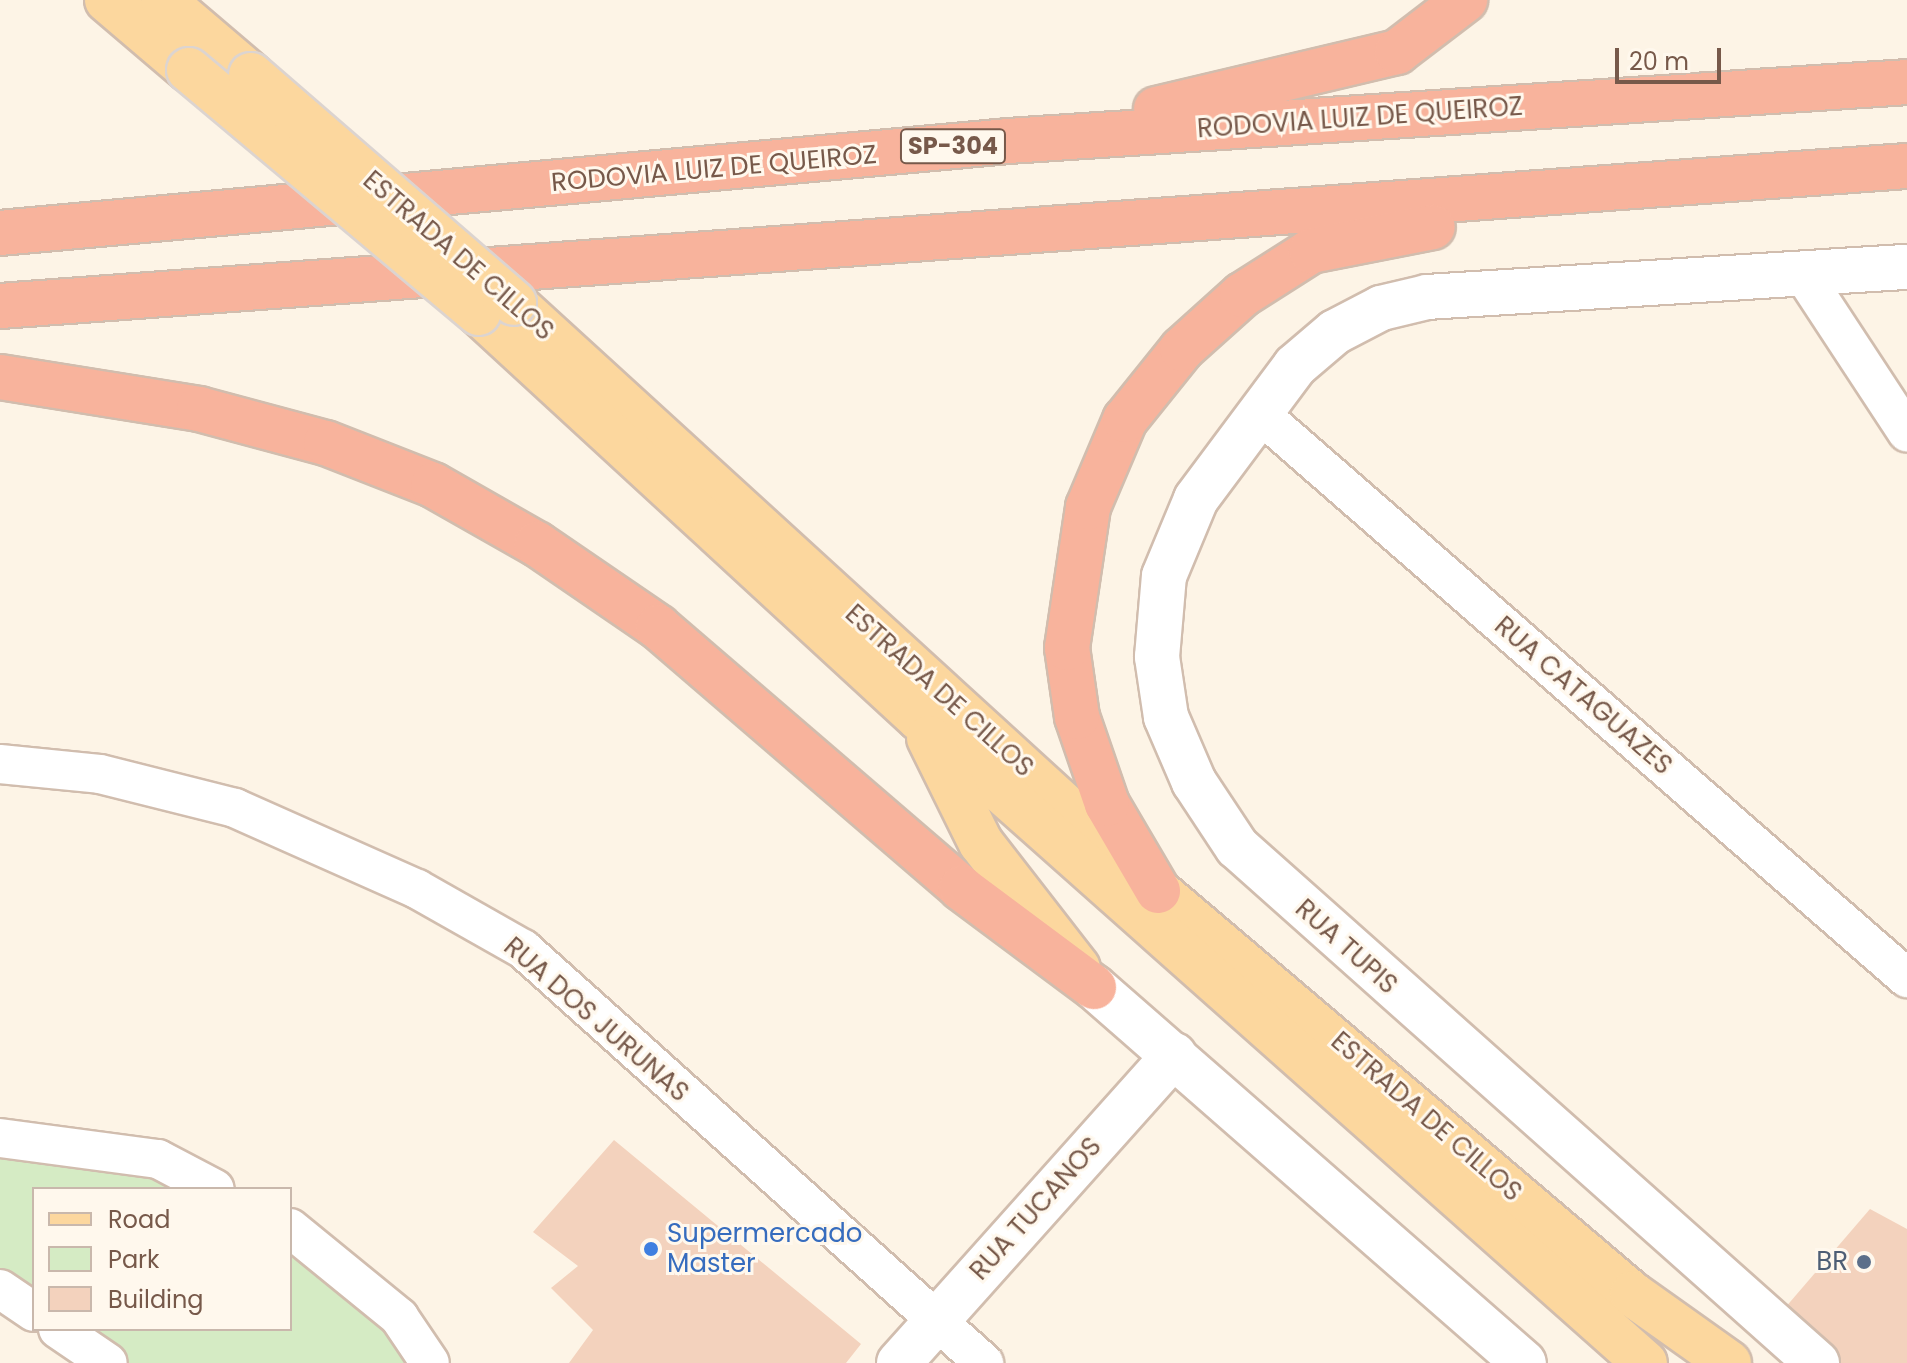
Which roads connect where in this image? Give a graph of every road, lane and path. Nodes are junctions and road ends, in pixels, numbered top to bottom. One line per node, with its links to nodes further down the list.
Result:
1 (107, 0): 13 (main road, ESTRADA DE CILLOS, bridge)
2 (163, 0): 13 (main road, ESTRADA DE CILLOS, bridge)
3 (1465, 0): 5 (highway)
4 (1907, 82): 5 (highway, RODOVIA LUIZ DE QUEIROZ / SP-304)
5 (1008, 141): 7 (highway, RODOVIA LUIZ DE QUEIROZ / SP-304)
6 (1892, 167): 12 (highway); 19 (highway)
7 (268, 212): 8 (highway); 9 (highway, RODOVIA LUIZ DE QUEIROZ / SP-304)
8 (0, 213)
9 (0, 233)
10 (1907, 267): 11 (main road, RUA TUPIS)
11 (1805, 277): 15 (main road, RUA TUPIS); 16 (street)
12 (0, 306)
13 (496, 308): 17 (main road, ESTRADA DE CILLOS); 19 (main road, ESTRADA DE CILLOS)
14 (0, 377): 21 (highway)
15 (1259, 413): 20 (street, RUA CATAGUAZES); 37 (main road, RUA TUPIS)
16 (1907, 432)
17 (919, 718): 21 (main road); 35 (main road, ESTRADA DE CILLOS)
18 (0, 764): 28 (street, RUA DOS JURUNAS)
19 (1158, 891): 36 (main road, ESTRADA DE CILLOS)
20 (1907, 978)
21 (1094, 987): 22 (main road)
22 (1174, 1055): 28 (main road, RUA TUCANOS); 34 (main road)
23 (0, 1138): 24 (street)
24 (211, 1187)
25 (292, 1230): 31 (street)
26 (0, 1289): 27 (street)
27 (32, 1311)
28 (936, 1321): 32 (main road, RUA TUCANOS); 33 (street, RUA DOS JURUNAS)
29 (61, 1331): 30 (street)
30 (108, 1363)
31 (430, 1363)
32 (899, 1363)
33 (984, 1363)
34 (1524, 1363)
35 (1645, 1363)
36 (1729, 1363)
37 (1817, 1363)

